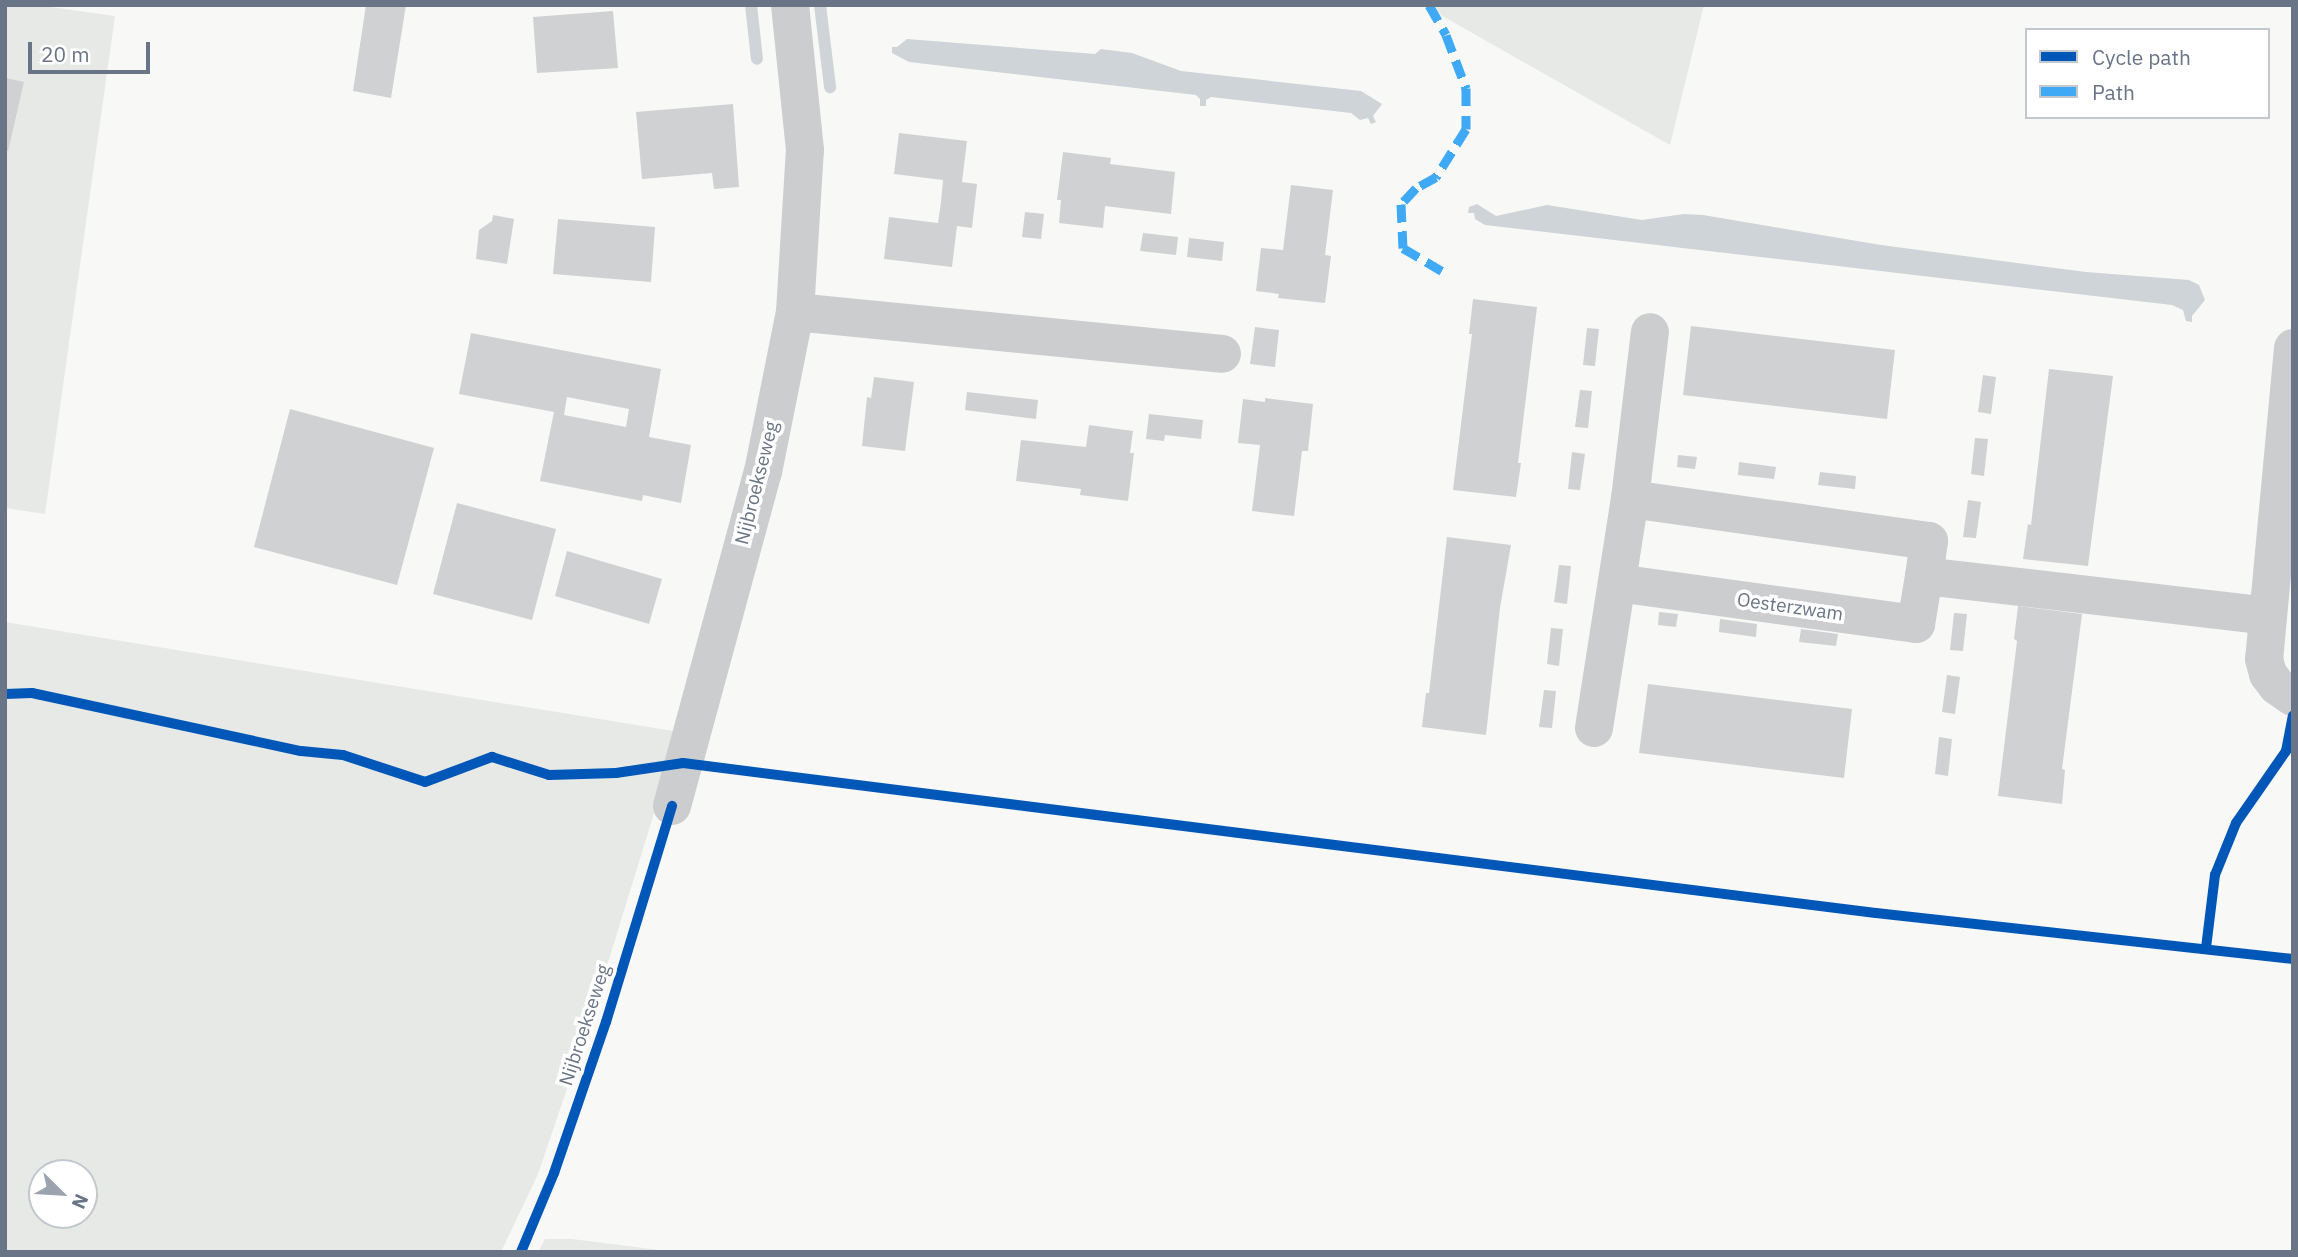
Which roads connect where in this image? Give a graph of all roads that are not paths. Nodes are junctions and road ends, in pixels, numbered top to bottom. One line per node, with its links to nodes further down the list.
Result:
1 (790, 5): 2 (street, Nijbroekseweg)
2 (795, 312): 4 (street); 12 (street, Nijbroekseweg)
3 (1650, 332): 6 (street)
4 (1222, 354)
5 (2292, 361): 9 (street)
6 (1630, 499): 7 (street, Oesterzwam); 8 (street)
7 (1924, 576): 8 (street, Oesterzwam); 9 (street)
8 (1617, 583): 11 (street)
9 (2268, 616): 10 (street)
10 (2293, 697)
11 (1594, 728)
12 (671, 806)

